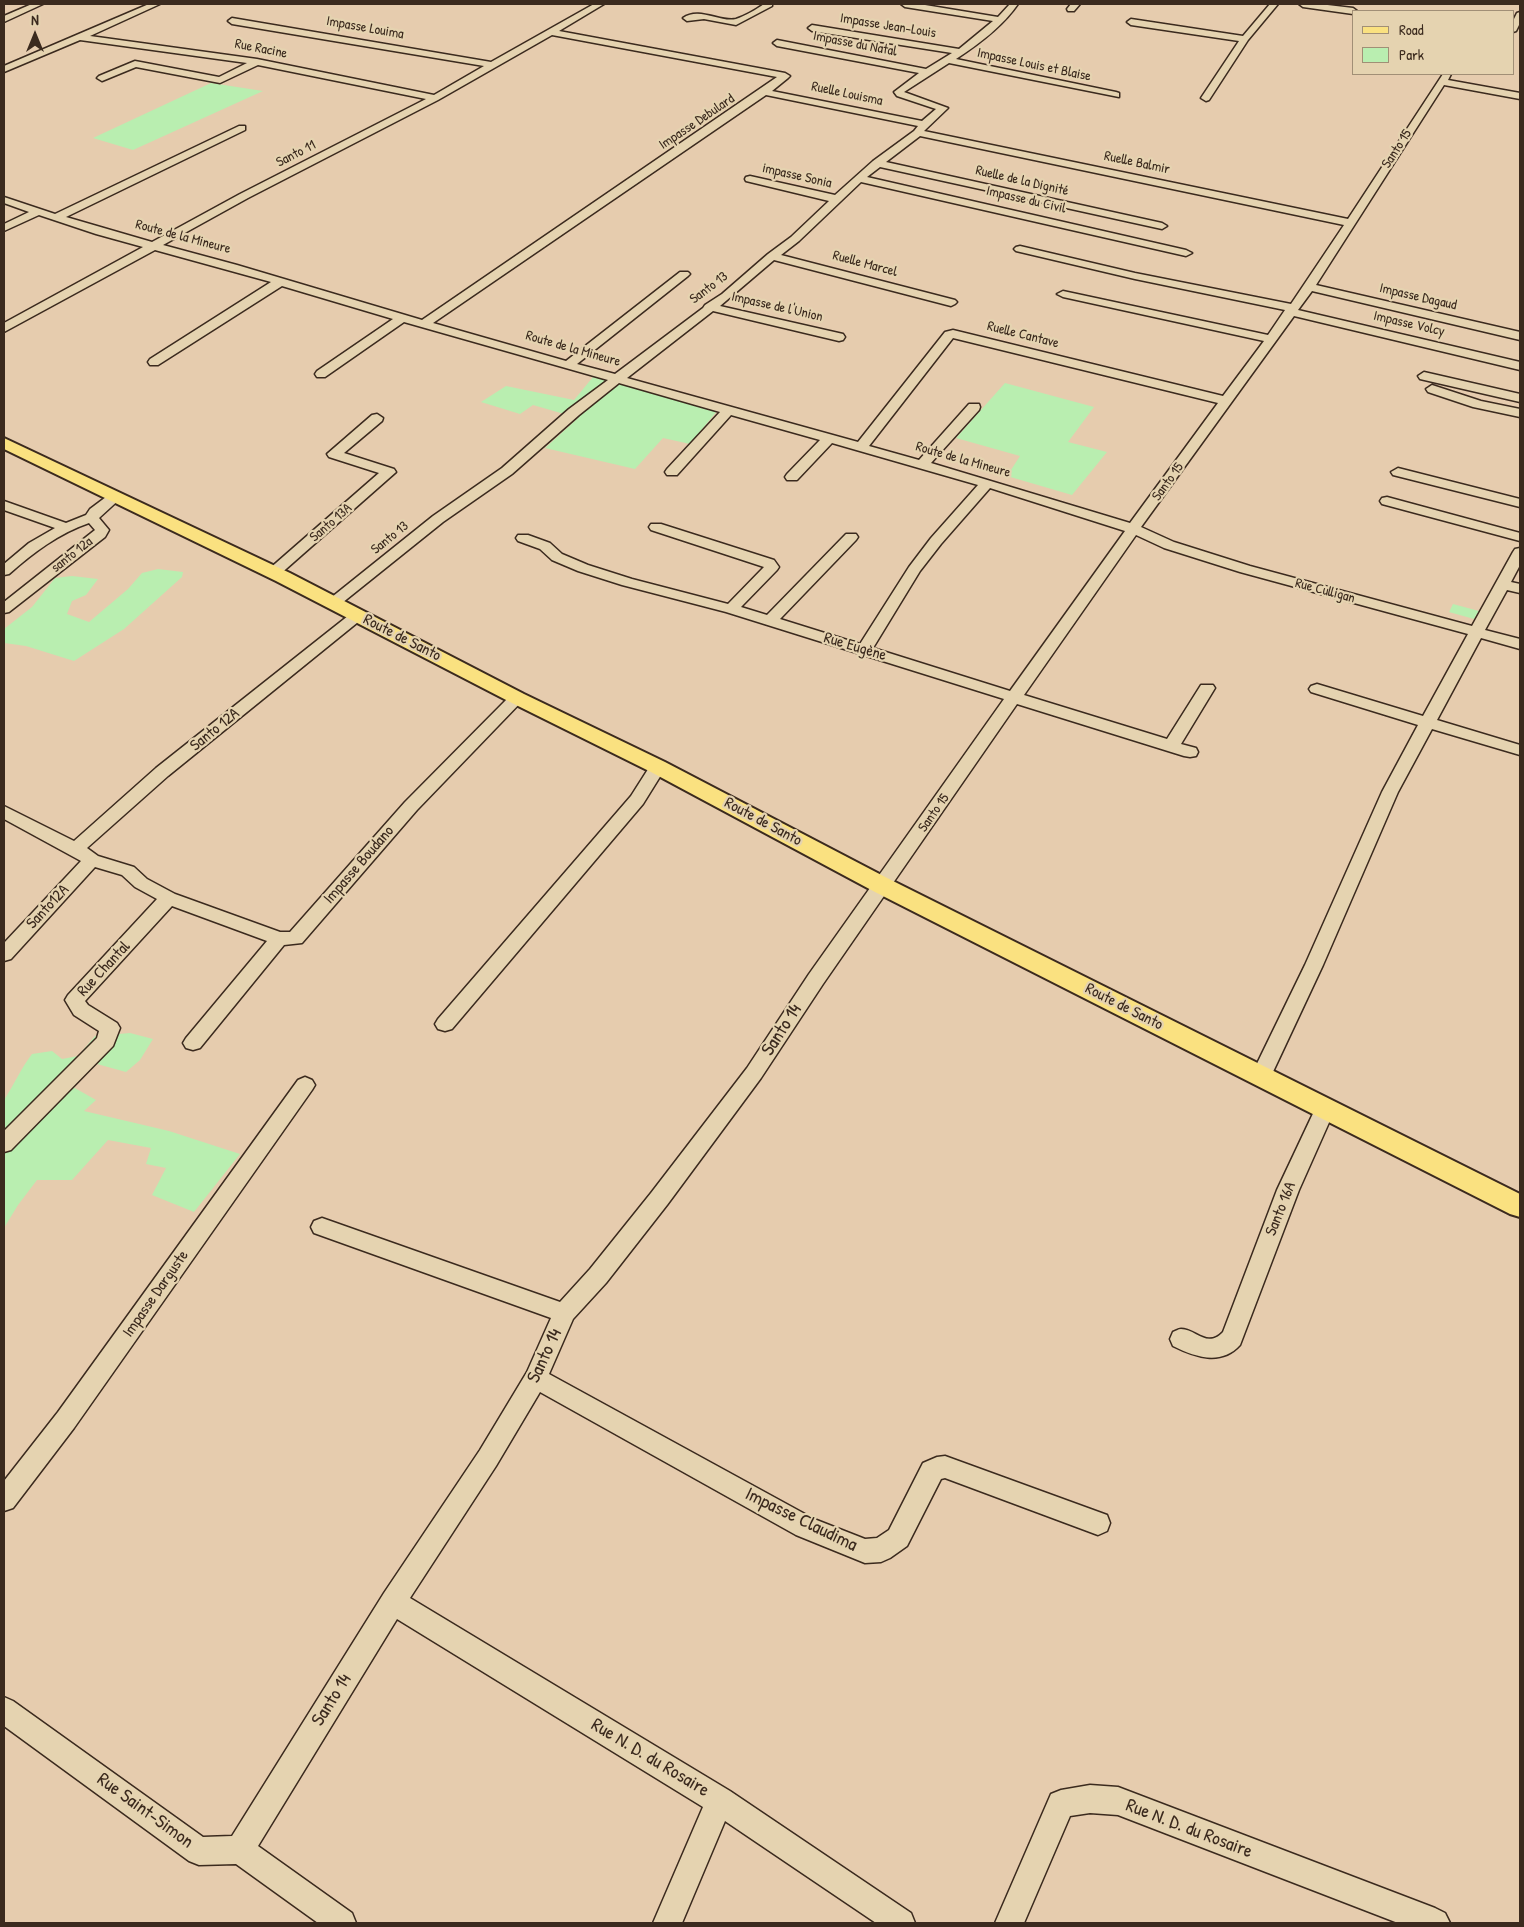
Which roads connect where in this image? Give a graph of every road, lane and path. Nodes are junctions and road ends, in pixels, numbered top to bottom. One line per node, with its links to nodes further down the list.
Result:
1 (39, 4): 13 (street)
2 (156, 4): 20 (street)
3 (600, 4): 19 (street, Santo 11)
4 (768, 4): 12 (street)
5 (905, 4): 14 (street)
6 (1014, 4): 14 (street, Santo 13)
7 (1274, 4): 21 (street)
8 (1303, 4): 9 (street)
9 (1328, 6): 10 (street)
10 (1352, 11)
11 (1520, 15): 17 (street)
12 (687, 18)
13 (4, 19)
14 (1001, 20): 23 (street, Santo 13)
15 (232, 21): 26 (street, Impasse Louima)
16 (1131, 22): 21 (street)
17 (1514, 27)
18 (812, 28): 23 (street, Impasse Jean-Louis)
19 (549, 32): 26 (street, Santo 11); 31 (street, Impasse Debulard)
20 (81, 37): 25 (street, Rue Racine); 27 (street)
21 (1245, 39): 35 (street)
22 (777, 43): 28 (street, Impasse du Natal)
23 (961, 52): 24 (street, Santo 13)
24 (948, 60): 28 (street, Santo 13); 32 (street, Impasse Louis et Blaise)
25 (258, 62): 29 (street); 34 (street, Rue Racine)
26 (492, 65): 34 (street, Santo 11)
27 (4, 69)
28 (926, 72): 37 (street, Santo 13)
29 (102, 78)
30 (1444, 78): 33 (street); 45 (street, Santo 15)
31 (764, 92): 37 (street, Ruelle Louisma); 60 (street, Impasse Debulard)
32 (1116, 95)
33 (1520, 96)
34 (435, 98): 48 (street, Santo 11)
35 (1206, 98)
36 (242, 128): 44 (street)
37 (921, 128): 38 (street, Santo 13); 45 (street, Ruelle Balmir)
38 (877, 163): 39 (street, Santo 13); 46 (street, Ruelle de la Dignité)
39 (859, 178): 41 (street, Santo 13); 50 (street, Impasse du Civil)
40 (750, 179): 41 (street, impasse Sonia)
41 (838, 199): 51 (street, Santo 13)
42 (4, 200): 43 (street, Route de la Mineure)
43 (40, 211): 44 (street, Route de la Mineure); 47 (street)
44 (57, 217): 48 (street, Route de la Mineure)
45 (1350, 223): 54 (street, Santo 15)
46 (1162, 226)
47 (4, 228)
48 (152, 245): 53 (street, Route de la Mineure); 61 (street, Santo 11)
49 (1020, 249): 58 (street, Impasse Volcy)
50 (1186, 253)
51 (772, 256): 56 (street, Ruelle Marcel); 57 (street, Santo 13)
52 (684, 274): 66 (street)
53 (281, 281): 59 (street, Route de la Mineure); 65 (street)
54 (1309, 287): 58 (street, Santo 15); 62 (street, Impasse Dagaud)
55 (1063, 294): 64 (street)
56 (951, 302)
57 (709, 306): 63 (street, Impasse de l'Union); 70 (street, Santo 13)
58 (1292, 310): 64 (street, Santo 15); 67 (street, Impasse Volcy)
59 (403, 318): 60 (street, Route de la Mineure); 68 (street)
60 (424, 324): 66 (street, Route de la Mineure)
61 (4, 328)
62 (1520, 336)
63 (839, 337)
64 (1271, 339): 73 (street, Santo 15)
65 (154, 362)
66 (568, 364): 70 (street, Route de la Mineure)
67 (1520, 366)
68 (321, 374)
69 (1424, 376): 72 (street)
70 (617, 378): 75 (street, Route de la Mineure); 103 (street, Santo 13)
71 (1432, 389): 76 (street)
72 (1520, 398)
73 (1227, 401): 80 (street, Ruelle Cantave); 93 (street, Santo 15)
74 (974, 407): 81 (street)
75 (728, 410): 78 (street, Route de la Mineure); 82 (street)
76 (1520, 414)
77 (376, 418): 98 (street, Santo 13A)
78 (829, 439): 80 (street, Route de la Mineure); 84 (street)
79 (4, 443): 86 (main road, Route de Santo)
80 (860, 447): 81 (street, Route de la Mineure)
81 (922, 465): 85 (street, Route de la Mineure)
82 (672, 472)
83 (1398, 472): 88 (street)
84 (792, 476)
85 (987, 483): 93 (street, Route de la Mineure); 110 (street)
86 (116, 497): 90 (street, santo 12a); 98 (main road, Route de Santo)
87 (1387, 501): 95 (street)
88 (1520, 502)
89 (4, 506): 91 (street)
90 (92, 518): 91 (street); 101 (street, santo 12a)
91 (65, 527): 99 (street)
92 (656, 527): 105 (street)
93 (1134, 529): 108 (street, Rue Culligan); 113 (street, Santo 15)
94 (851, 537): 107 (street)
95 (1520, 537)
96 (523, 538): 105 (street, Rue Eugène)
97 (1520, 552): 100 (street)
98 (273, 573): 103 (main road, Route de Santo)
99 (7, 581): 101 (street)
100 (1503, 584): 102 (street); 108 (street)
101 (31, 588): 104 (street, santo 12a)
102 (1520, 589)
103 (332, 604): 106 (main road, Route de Santo)
104 (4, 609)
105 (731, 609): 107 (street, Rue Eugène)
106 (358, 615): 114 (main road, Route de Santo); 121 (street, Santo 12A)
107 (770, 621): 110 (street, Rue Eugène)
108 (1476, 632): 109 (street, Rue Culligan); 115 (street)
109 (1520, 644)
110 (864, 650): 113 (street, Rue Eugène)
111 (1207, 688): 116 (street)
112 (1317, 689): 115 (street)
113 (1015, 697): 116 (street, Rue Eugène); 123 (street, Santo 15)
114 (517, 698): 119 (main road, Route de Santo); 125 (street, Impasse Boudano)
115 (1428, 721): 117 (street); 129 (street)
116 (1171, 746): 118 (street, Rue Eugène)
117 (1520, 750)
118 (1190, 752)
119 (658, 767): 123 (main road, Route de Santo); 127 (street)
120 (4, 812): 121 (street)
121 (76, 849): 122 (street)
122 (92, 860): 124 (street); 126 (street, Santo12A)
123 (883, 886): 129 (main road, Route de Santo); 135 (street, Santo 14)
124 (169, 898): 125 (street); 132 (street, Rue Chantal)
125 (279, 939): 128 (street)
126 (4, 954)
127 (445, 1024)
128 (193, 1043)
129 (1261, 1076): 131 (main road, Route de Santo)
130 (305, 1085): 138 (street, Impasse Darguste)
131 (1325, 1109): 133 (main road, Route de Santo); 136 (street, Santo 16A)
132 (4, 1144)
133 (1520, 1206)
134 (322, 1227): 135 (street)
135 (564, 1313): 137 (street, Santo 14)
136 (1182, 1339)
137 (536, 1378): 139 (street, Impasse Claudima); 140 (street, Santo 14)
138 (4, 1500)
139 (1098, 1523)
140 (393, 1602): 142 (street, Rue N. D. du Rosaire); 143 (street, Santo 14)
141 (4, 1710): 143 (street, Rue Saint-Simon)
142 (720, 1801): 145 (street); 146 (street, Rue N. D. du Rosaire)
143 (240, 1850): 144 (street)
144 (342, 1923)
145 (667, 1923)
146 (901, 1923)
147 (1009, 1923): 148 (street, Rue N. D. du Rosaire)
148 (1434, 1923)

